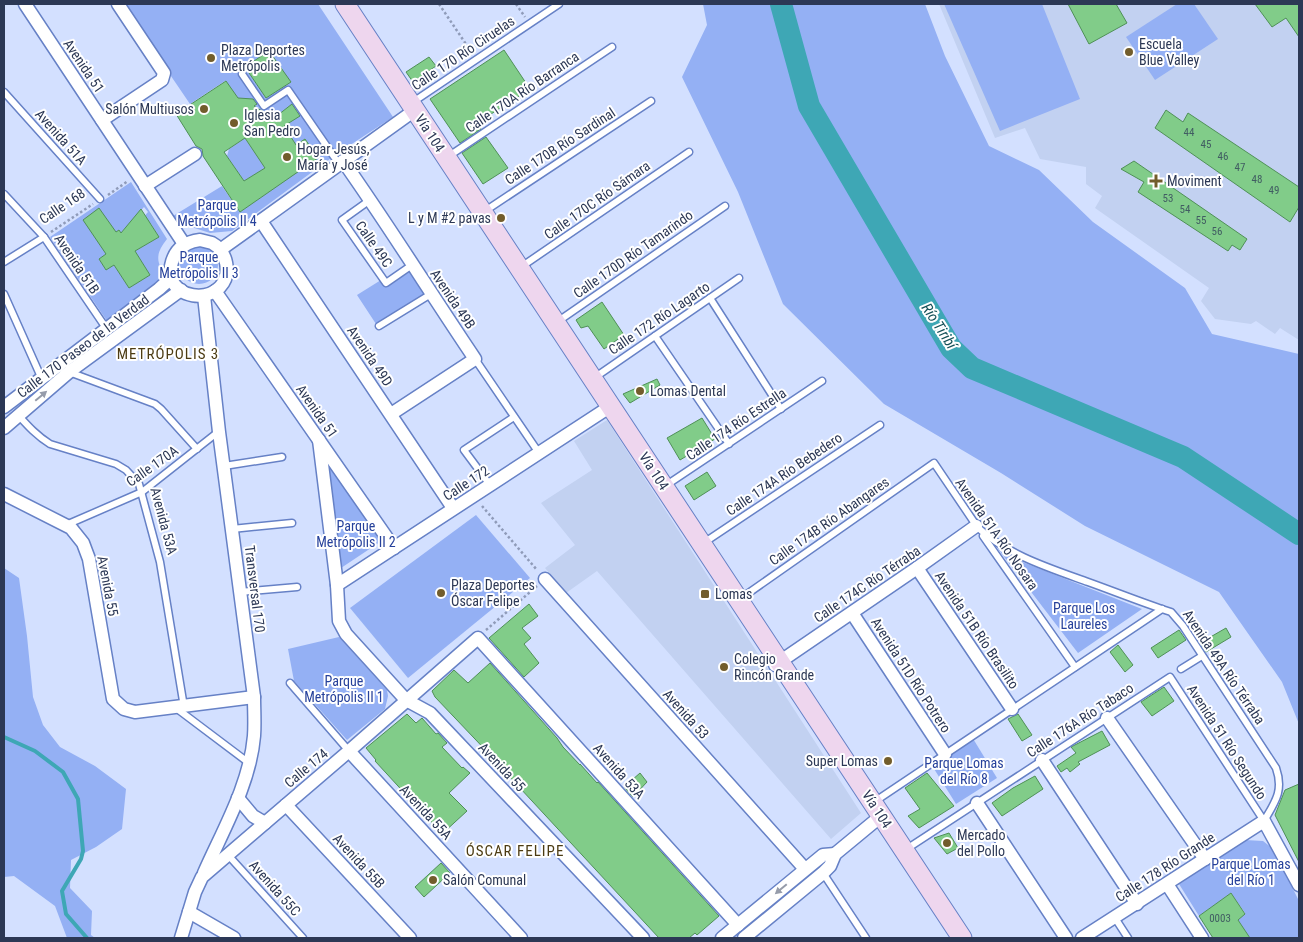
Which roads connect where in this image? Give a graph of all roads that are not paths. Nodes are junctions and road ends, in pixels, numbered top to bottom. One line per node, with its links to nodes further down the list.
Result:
1 (25, 4): 11 (street, Avenida 51)
2 (118, 4): 11 (street)
3 (338, 4): 10 (main road, Vía 104)
4 (345, 4): 10 (main road, Vía 104)
5 (559, 4): 10 (lane, Calle 170 Río Ciruelas)
6 (612, 47): 14 (lane, Calle 170A Río Barranca)
7 (242, 74): 15 (lane)
8 (4, 92): 18 (lane, Avenida 51A)
9 (651, 102): 21 (lane, Calle 170B Río Sardinal)
10 (410, 109): 14 (main road, Vía 104); 15 (street); 46 (main road, Vía 104)
11 (102, 120): 16 (street, Avenida 51)
12 (689, 152): 28 (lane, Calle 170C Río Sámara)
13 (194, 154): 16 (street)
14 (446, 158): 21 (main road, Vía 104)
15 (341, 163): 19 (street, Avenida 49B); 22 (street)
16 (141, 181): 24 (street, Avenida 51)
17 (4, 194): 23 (lane, Avenida 51B)
18 (100, 200)
19 (370, 200): 27 (street, Avenida 49B); 27 (lane, Calle 49C)
20 (724, 206): 36 (lane, Calle 170D Río Tamarindo)
21 (483, 212): 28 (main road, Vía 104)
22 (262, 221): 25 (street); 48 (street, Avenida 49D)
23 (44, 237): 26 (lane, Calle 168); 38 (lane, Avenida 51B)
24 (184, 244): 25 (street); 29 (street)
25 (220, 250): 33 (street)
26 (4, 262)
27 (412, 265): 34 (street, Avenida 49B)
28 (520, 268): 36 (main road, Vía 104)
29 (171, 278): 31 (street); 38 (street, Calle 170 Paseo de la Verdad)
30 (739, 278): 35 (lane, Calle 172 Río Lagarto)
31 (181, 290): 33 (street); 41 (street, Calle 170 Paseo de la Verdad)
32 (4, 294): 42 (lane)
33 (210, 294): 53 (street, Transversal 170); 54 (street, Avenida 51)
34 (431, 294): 37 (lane); 40 (street, Avenida 49B)
35 (710, 298): 39 (lane, Calle 172 Río Lagarto); 47 (lane)
36 (556, 323): 43 (main road, Vía 104)
37 (378, 326)
38 (106, 328): 42 (street, Calle 170 Paseo de la Verdad)
39 (655, 336): 43 (lane, Calle 172 Río Lagarto); 55 (lane)
40 (475, 359): 48 (street); 50 (lane, Avenida 49B)
41 (69, 372): 49 (street, Calle 170 Paseo de la Verdad, one-way to 41); 56 (lane)
42 (42, 377): 45 (street, Calle 170 Paseo de la Verdad)
43 (592, 379): 46 (main road, Vía 104)
44 (822, 381): 47 (lane, Calle 174 Río Estrella)
45 (4, 407)
46 (608, 408): 57 (street, Calle 172); 62 (main road, Vía 104); 82 (main road, Vía 104)
47 (782, 409): 55 (lane, Calle 174 Río Estrella)
48 (391, 414): 65 (street, Avenida 49D)
49 (18, 415): 52 (street, Calle 170 Paseo de la Verdad); 63 (lane, Avenida 53A)
50 (514, 417): 57 (lane, Avenida 49B); 61 (lane)
51 (880, 425): 70 (lane, Calle 174A Río Bebedero)
52 (4, 428)
53 (219, 432): 56 (lane, Calle 170A); 60 (street, Transversal 170)
54 (319, 440): 71 (street, Avenida 51); 74 (street)
55 (729, 444): 62 (lane, Calle 174 Río Estrella)
56 (197, 449): 63 (lane, Calle 170A)
57 (539, 452): 61 (street, Calle 172)
58 (282, 457): 60 (lane)
59 (934, 463): 68 (lane, Avenida 51A Río Nosara); 77 (lane, Calle 174B Río Abangares)
60 (224, 466): 69 (street, Transversal 170)
61 (490, 485): 65 (street, Calle 172)
62 (664, 487): 70 (main road, Vía 104)
63 (142, 492): 67 (lane, Calle 170A); 89 (lane, Avenida 53A)
64 (4, 494): 67 (street, Avenida 55)
65 (453, 508): 71 (street, Calle 172)
66 (292, 523): 69 (lane)
67 (66, 525): 89 (street, Avenida 55)
68 (976, 526): 72 (street, Calle 174C Río Térraba); 78 (lane, Avenida 49A Río Térraba); 83 (lane, Avenida 51A Río Nosara)
69 (232, 528): 76 (street, Transversal 170)
70 (702, 544): 77 (main road, Vía 104)
71 (394, 548): 74 (street, Calle 172)
72 (917, 568): 79 (street, Calle 174C Río Térraba); 90 (street, Avenida 51B Río Brasilito)
73 (545, 579): 106 (street, Avenida 53)
74 (337, 586): 88 (street, Avenida 55)
75 (297, 587): 76 (lane)
76 (240, 592): 87 (street, Transversal 170)
77 (739, 600): 82 (main road, Vía 104)
78 (1162, 609): 81 (lane, Avenida 49A Río Térraba); 83 (lane)
79 (852, 612): 82 (street, Calle 174C Río Térraba); 93 (street, Avenida 51D Río Potrero)
80 (478, 638): 88 (street, Calle 174); 114 (street, Avenida 53A)
81 (1202, 656): 84 (lane); 100 (lane, Avenida 49A Río Térraba)
82 (777, 663): 99 (main road, Vía 104)
83 (1074, 668): 90 (lane)
84 (1181, 669)
85 (1170, 677): 91 (lane, Calle 176A Río Tabaco); 100 (lane, Avenida 51 Río Segundo)
86 (290, 683): 92 (lane)
87 (254, 698): 89 (street); 95 (street, Transversal 170)
88 (406, 700): 92 (street, Calle 174); 120 (street, Avenida 55)
89 (179, 707): 95 (lane)
90 (1012, 709): 93 (lane)
91 (1108, 718): 94 (lane, Calle 176A Río Tabaco); 105 (street)
92 (349, 751): 98 (street, Calle 174); 119 (street, Avenida 55A)
93 (945, 754): 99 (lane)
94 (1042, 760): 97 (lane, Calle 176A Río Tabaco); 111 (street)
95 (249, 763): 96 (street, Transversal 170)
96 (238, 798): 101 (street); 108 (street, Transversal 170)
97 (977, 803): 102 (lane, Calle 176A Río Tabaco); 126 (street)
98 (286, 805): 101 (street, Calle 174); 118 (street, Avenida 55B)
99 (877, 813): 102 (main road, Vía 104); 103 (street); 124 (main road, Vía 104)
100 (1264, 821): 105 (street, Calle 178 Río Grande); 110 (street)
101 (266, 823): 104 (street, Calle 174)
102 (904, 850): 125 (main road, Vía 104)
103 (835, 854): 106 (street); 107 (street)
104 (228, 855): 108 (street, Calle 174); 117 (lane, Avenida 55C)
105 (1205, 859): 109 (street, Calle 178 Río Grande)
106 (805, 869): 114 (street, one-way to 114)
107 (823, 873): 122 (street); 123 (lane)
108 (202, 877): 112 (street, Calle 174)
109 (1167, 884): 111 (street, Calle 178 Río Grande); 129 (street)
110 (1299, 885)
111 (1137, 904): 113 (street, Calle 178 Río Grande)
112 (189, 912): 115 (street, Calle 174); 116 (street)
113 (1115, 918): 127 (street, Calle 178 Río Grande); 128 (lane)
114 (738, 925): 121 (street)
115 (182, 938)
116 (234, 938)
117 (303, 938)
118 (410, 938)
119 (521, 938)
120 (643, 938)
121 (722, 938)
122 (744, 938)
123 (864, 938)
124 (955, 938)
125 (962, 938)
126 (1066, 938)
127 (1082, 938)
128 (1128, 938)
129 (1202, 938)

